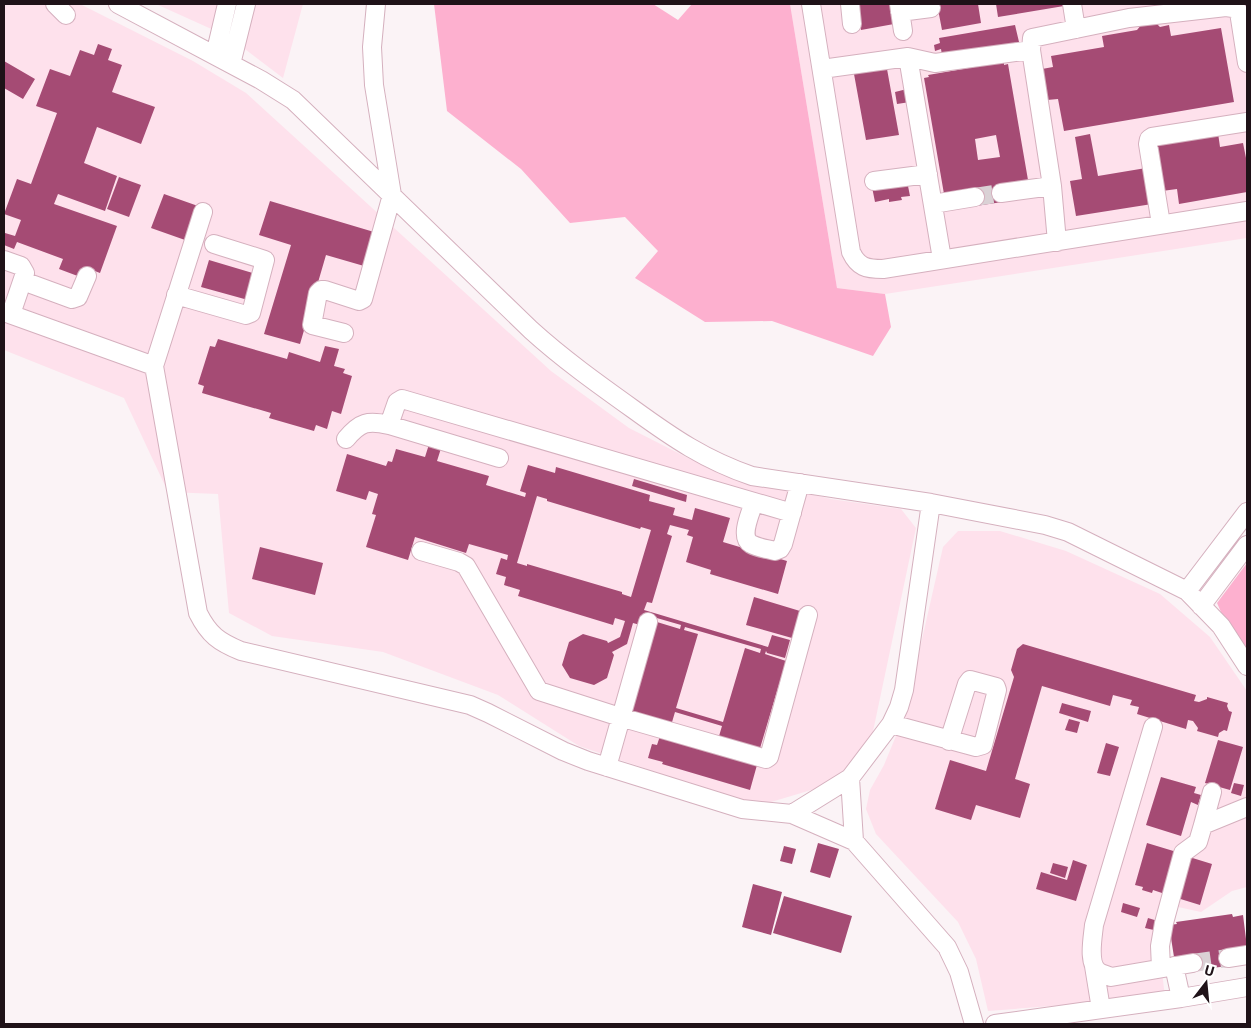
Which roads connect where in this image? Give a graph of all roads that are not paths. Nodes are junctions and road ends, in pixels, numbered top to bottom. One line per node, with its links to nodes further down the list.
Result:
1 (118, 4): 15 (lane)
2 (227, 4): 15 (lane)
3 (246, 4): 18 (lane)
4 (376, 4): 25 (lane)
5 (811, 4): 19 (lane)
6 (850, 4): 11 (lane)
7 (1072, 4): 12 (lane)
8 (900, 8): 9 (lane); 13 (lane)
9 (931, 8)
10 (1128, 11): 12 (lane); 17 (lane)
11 (852, 24)
12 (1076, 29): 14 (lane)
13 (903, 31)
14 (1031, 50): 16 (lane); 23 (lane)
15 (214, 56): 18 (lane)
16 (908, 57): 19 (lane); 21 (lane)
17 (1247, 63)
18 (231, 64): 25 (lane)
19 (822, 70): 33 (lane)
20 (1247, 122): 30 (lane)
21 (928, 174): 22 (lane); 27 (lane)
22 (874, 181)
23 (1052, 186): 24 (lane); 31 (lane)
24 (1001, 193)
25 (392, 195): 39 (lane); 44 (lane)
26 (975, 197): 27 (lane)
27 (933, 204): 33 (lane)
28 (1247, 211): 30 (lane)
29 (203, 212): 37 (lane)
30 (1161, 224): 31 (lane)
31 (1057, 242): 33 (lane)
32 (214, 244): 37 (lane)
33 (942, 259)
34 (4, 260): 36 (lane)
35 (87, 276): 36 (lane)
36 (23, 281): 38 (lane)
37 (176, 295): 40 (lane)
38 (7, 313): 40 (lane)
39 (344, 333)
40 (154, 366): 60 (lane)
41 (390, 425): 42 (lane); 43 (lane); 45 (lane)
42 (346, 439)
43 (499, 458)
44 (800, 483): 46 (lane); 48 (lane)
45 (754, 502): 48 (lane); 48 (lane)
46 (931, 503): 51 (lane); 57 (lane)
47 (1247, 512): 51 (lane)
48 (792, 513)
49 (1247, 545): 52 (lane)
50 (421, 551): 56 (lane)
51 (1187, 591): 52 (lane)
52 (1201, 606): 55 (lane)
53 (808, 615): 56 (lane)
54 (648, 622): 56 (lane)
55 (1247, 666)
56 (620, 717): 60 (lane)
57 (891, 724): 59 (lane); 61 (lane)
58 (1152, 727): 70 (lane)
59 (950, 741)
60 (607, 767): 64 (lane)
61 (850, 778): 64 (lane); 66 (lane)
62 (1212, 792): 65 (lane)
63 (1247, 807): 65 (lane)
64 (792, 814): 66 (lane)
65 (1203, 825): 71 (lane)
66 (854, 841): 75 (lane)
67 (1247, 955): 68 (lane)
68 (1228, 958)
69 (1193, 964): 71 (lane)
70 (1094, 966): 71 (lane); 74 (lane)
71 (1167, 967): 73 (lane)
72 (1247, 986): 73 (lane)
73 (1180, 998): 74 (lane)
74 (1101, 1009): 76 (lane)
75 (974, 1024)
76 (995, 1024)

